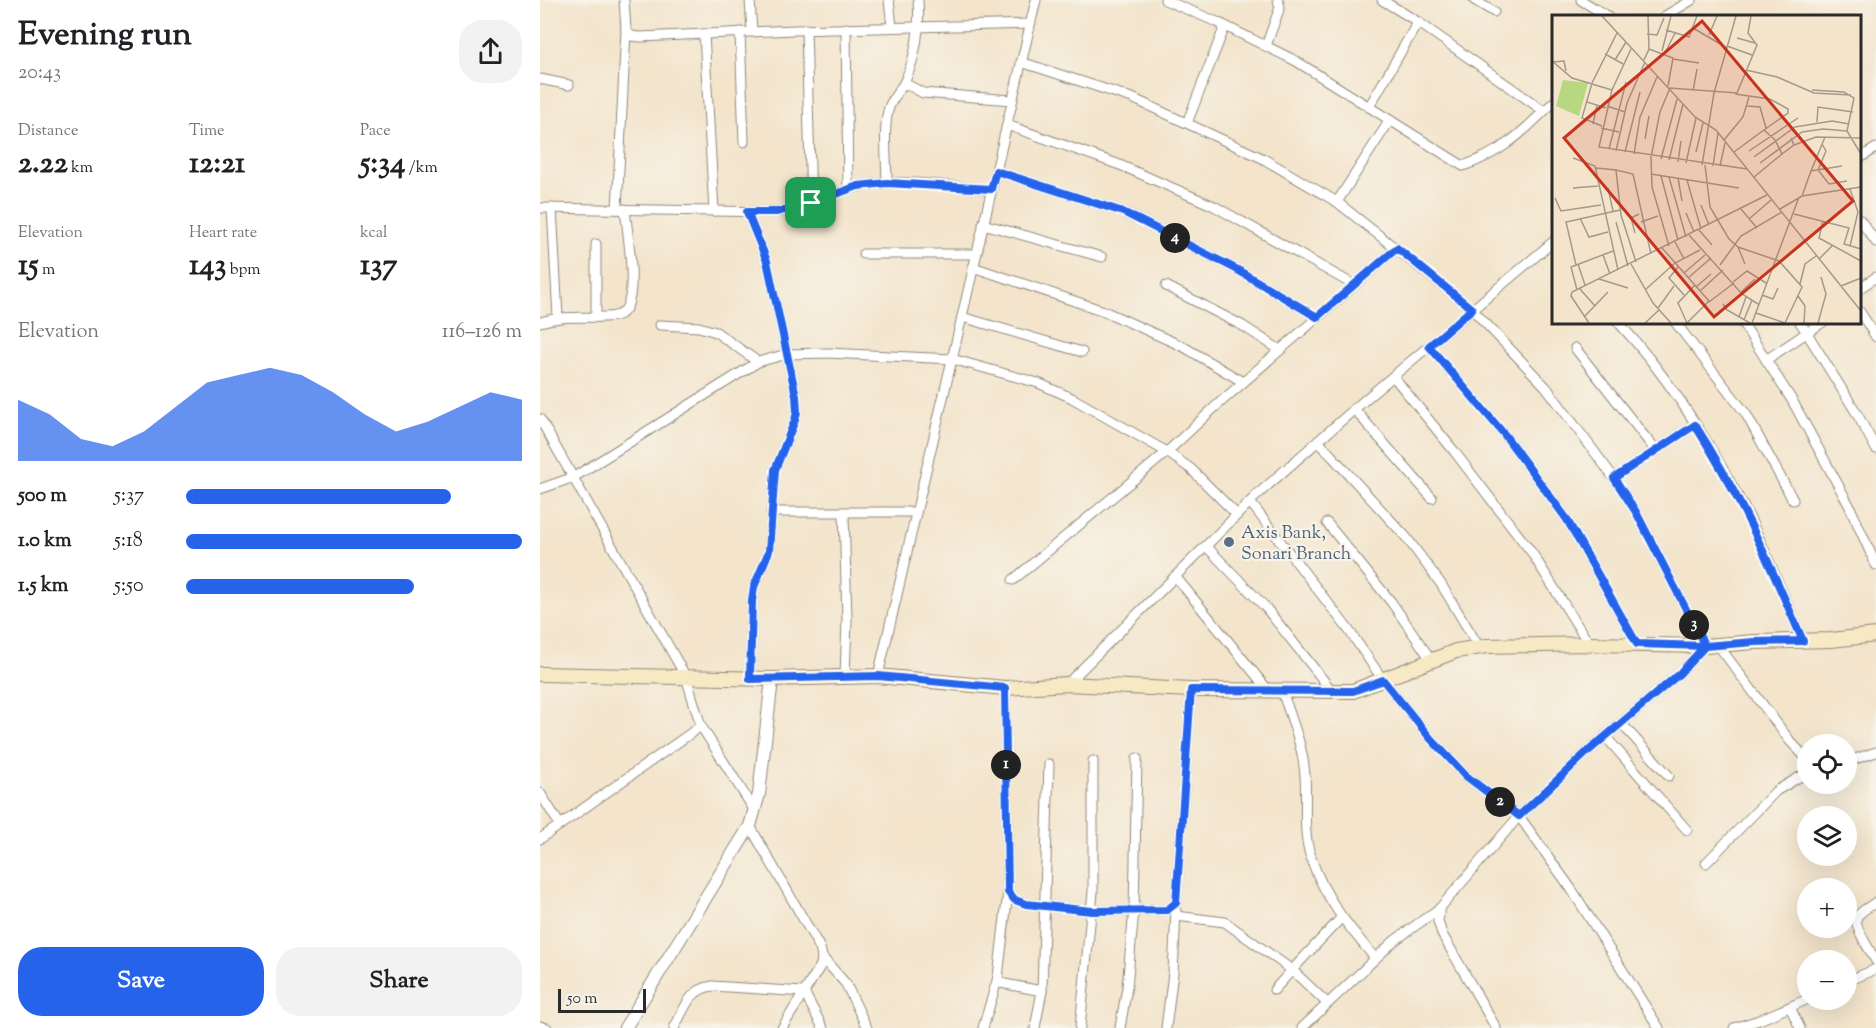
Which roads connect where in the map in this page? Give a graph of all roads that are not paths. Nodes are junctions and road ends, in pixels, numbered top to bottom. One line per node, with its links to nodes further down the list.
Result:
1 (624, 0): 22 (street)
2 (750, 0): 24 (street)
3 (889, 0): 19 (street)
4 (918, 0): 17 (street)
5 (1036, 0): 16 (street)
6 (1165, 0): 18 (street)
7 (1278, 0): 26 (street)
8 (1382, 0): 15 (street)
9 (1474, 0): 12 (street)
10 (1581, 0): 13 (street)
11 (1692, 0): 14 (street)
12 (1494, 12)
13 (1605, 15)
14 (1667, 15)
15 (1418, 22): 33 (street); 34 (street)
16 (1030, 24): 17 (street); 27 (street)
17 (920, 26): 19 (street); 29 (street)
18 (1225, 26): 26 (street); 36 (street)
19 (892, 27): 20 (street)
20 (846, 28): 21 (street); 44 (street)
21 (806, 29): 24 (street); 46 (street)
22 (626, 30): 25 (street); 49 (street)
23 (740, 32): 24 (street); 25 (street); 38 (street)
24 (752, 32)
25 (704, 34): 50 (street)
26 (1266, 46): 33 (street)
27 (1021, 62): 31 (street); 36 (street)
28 (540, 79): 30 (street)
29 (904, 83): 31 (street); 42 (street)
30 (570, 85)
31 (1012, 100): 37 (street)
32 (1552, 104): 34 (street)
33 (1369, 107): 35 (street)
34 (1544, 111): 35 (street)
35 (1390, 120): 45 (street)
36 (1187, 123): 45 (street)
37 (1006, 125): 41 (street); 63 (street)
38 (744, 142)
39 (1876, 148): 40 (street)
40 (1861, 157)
41 (996, 171): 43 (street); 71 (street)
42 (887, 183): 43 (street); 44 (street)
43 (991, 189): 53 (street)
44 (848, 190): 46 (street)
45 (1337, 202): 57 (street)
46 (811, 203): 51 (street)
47 (540, 208): 48 (street)
48 (552, 208): 49 (street); 68 (street)
49 (621, 209): 50 (street); 69 (street)
50 (714, 211): 51 (street)
51 (747, 212): 85 (street)
52 (1861, 221): 54 (street)
53 (983, 224): 59 (street); 60 (street)
54 (1876, 242)
55 (596, 244): 69 (street)
56 (1551, 247): 66 (street)
57 (1397, 248): 63 (street); 66 (street)
58 (863, 254): 59 (street)
59 (976, 254): 61 (street)
60 (1102, 257)
61 (973, 267): 70 (street); 90 (street)
62 (1876, 277): 65 (street)
63 (1354, 285): 71 (street)
64 (1166, 286): 83 (street)
65 (1861, 287)
66 (1472, 309): 81 (street); 99 (street)
67 (1861, 314): 80 (street)
68 (558, 317): 69 (street); 72 (street)
69 (596, 317)
70 (962, 317): 84 (street); 86 (street)
71 (1317, 317): 83 (street)
72 (540, 322)
73 (1620, 324): 93 (street)
74 (1678, 324): 102 (street)
75 (1743, 324): 87 (street)
76 (1801, 324): 79 (street)
77 (1820, 324): 79 (street)
78 (660, 326): 88 (street)
79 (1807, 333): 87 (street); 95 (street)
80 (1876, 338)
81 (1429, 346): 89 (street); 116 (street)
82 (1575, 348): 96 (street)
83 (1280, 350): 90 (street)
84 (1082, 352)
85 (787, 354): 86 (street); 88 (street); 104 (street)
86 (952, 359): 97 (street); 106 (street)
87 (1766, 360): 110 (street)
88 (758, 362): 98 (street)
89 (1393, 376): 91 (street); 115 (street)
90 (1243, 382): 97 (street)
91 (1354, 409): 94 (street); 101 (street)
92 (540, 419): 98 (street)
93 (1695, 425): 96 (street); 114 (street)
94 (1318, 441): 103 (street); 118 (street)
95 (1876, 449)
96 (1656, 451): 99 (street)
97 (1167, 452): 107 (street); 112 (street)
98 (574, 477): 100 (street); 122 (street)
99 (1614, 478): 117 (street)
100 (540, 489)
101 (1432, 498)
102 (1793, 500)
103 (1250, 502): 107 (street); 126 (street)
104 (771, 512): 105 (street); 124 (street)
105 (844, 512): 106 (street); 123 (street)
106 (916, 512): 121 (street)
107 (1237, 515): 109 (street)
108 (1327, 523): 119 (street)
109 (1206, 546): 111 (street); 131 (street)
110 (1876, 565)
111 (1176, 576): 127 (street); 130 (street)
112 (1013, 580)
113 (1876, 635): 114 (main road)
114 (1803, 641): 117 (main road)
115 (1589, 644): 116 (main road); 118 (main road)
116 (1637, 644): 117 (main road)
117 (1712, 645): 132 (street); 135 (street)
118 (1479, 647): 119 (main road)
119 (1432, 661): 126 (main road)
120 (540, 674): 122 (main road)
121 (878, 676): 123 (main road); 128 (main road)
122 (686, 677): 124 (main road); 133 (street)
123 (845, 677): 125 (main road)
124 (750, 679): 125 (main road)
125 (772, 679): 144 (street)
126 (1383, 680): 131 (main road); 145 (street)
127 (1067, 684): 128 (main road); 129 (main road)
128 (1005, 688): 151 (street)
129 (1191, 690): 130 (main road); 153 (street)
130 (1275, 690): 131 (main road); 159 (street)
131 (1332, 691)
132 (1621, 723): 134 (street); 141 (street)
133 (701, 726): 144 (street); 146 (street)
134 (1605, 736): 145 (street); 148 (street)
135 (1797, 748)
136 (1876, 754): 138 (street)
137 (1137, 758): 156 (street)
138 (1857, 759)
139 (1093, 761): 157 (street)
140 (1049, 764): 154 (street)
141 (1669, 776)
142 (1797, 779): 150 (street)
143 (540, 793): 146 (street)
144 (755, 811): 147 (street)
145 (1519, 816): 155 (street); 187 (street)
146 (560, 825): 149 (street)
147 (750, 826): 160 (street); 175 (street)
148 (1687, 830)
149 (540, 839)
150 (1706, 863)
151 (1008, 892): 154 (street); 165 (street)
152 (1876, 902): 162 (street)
153 (1176, 903): 156 (street); 158 (street)
154 (1046, 906): 157 (street); 168 (street)
155 (1440, 908): 161 (street); 186 (street)
156 (1134, 910): 157 (street); 183 (street)
157 (1092, 911): 182 (street)
158 (1176, 916): 164 (street); 184 (street)
159 (1341, 918): 161 (street); 164 (street)
160 (822, 957): 169 (street); 179 (street)
161 (1375, 958): 170 (street)
162 (1876, 961)
163 (1876, 969): 166 (street)
164 (1292, 970): 167 (street); 170 (street)
165 (998, 977): 168 (street); 180 (street)
166 (1857, 977)
167 (1274, 990)
168 (1042, 991): 181 (street)
169 (804, 992): 176 (street); 177 (street); 178 (street)
170 (1328, 1003): 185 (street)
171 (1797, 1004): 172 (street)
172 (1790, 1007): 188 (street); 189 (street)
173 (540, 1026): 174 (street)
174 (547, 1028)
175 (625, 1028)
176 (674, 1028)
177 (782, 1028)
178 (823, 1028)
179 (867, 1028)
180 (983, 1028)
181 (1035, 1028)
182 (1080, 1028)
183 (1120, 1028)
184 (1166, 1028)
185 (1302, 1028)
186 (1496, 1028)
187 (1659, 1028)
188 (1734, 1028)
189 (1800, 1028)

